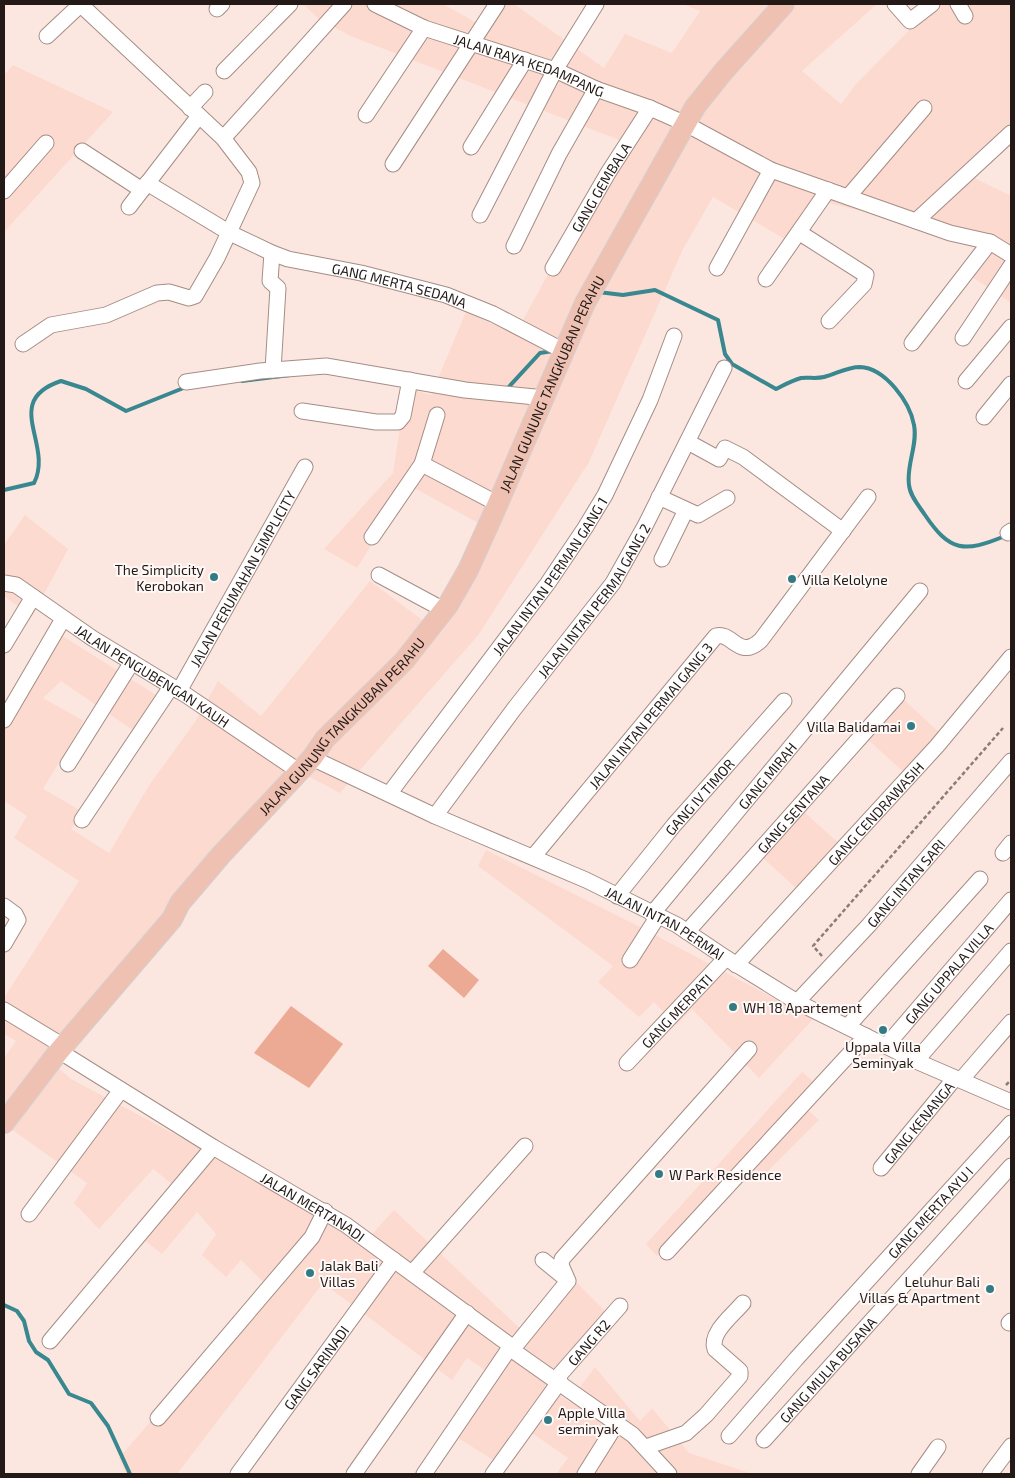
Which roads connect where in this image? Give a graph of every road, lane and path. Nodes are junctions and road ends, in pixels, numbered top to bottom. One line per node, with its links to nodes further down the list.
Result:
1 (80, 4): 11 (street); 20 (street)
2 (290, 4): 15 (street)
3 (344, 4): 23 (street)
4 (497, 4): 12 (street)
5 (596, 4): 14 (street)
6 (784, 4): 22 (main road, JALAN GUNUNG TANGKUBAN PERAHU)
7 (895, 4): 8 (street)
8 (932, 4)
9 (384, 6): 10 (street, JALAN RAYA KEDAMPANG)
10 (424, 28): 12 (street, JALAN RAYA KEDAMPANG); 21 (street)
11 (47, 36)
12 (472, 43): 13 (street, JALAN RAYA KEDAMPANG); 28 (street)
13 (525, 60): 14 (street, JALAN RAYA KEDAMPANG); 26 (street)
14 (555, 70): 16 (street, JALAN RAYA KEDAMPANG); 35 (street)
15 (224, 71)
16 (596, 88): 18 (street, JALAN RAYA KEDAMPANG); 40 (street)
17 (205, 92): 20 (street)
18 (650, 108): 22 (street, JALAN RAYA KEDAMPANG); 44 (street, GANG GEMBALA)
19 (924, 108): 33 (street)
20 (194, 112): 30 (street); 37 (street)
21 (366, 114)
22 (686, 124): 29 (street); 53 (main road, JALAN GUNUNG TANGKUBAN PERAHU)
23 (228, 133)
24 (1011, 133): 36 (street)
25 (46, 143): 32 (street)
26 (471, 147)
27 (82, 151): 30 (street, GANG MERTA SEDANA)
28 (393, 164)
29 (771, 170): 31 (street); 45 (street)
30 (144, 187): 34 (street); 37 (street, GANG MERTA SEDANA)
31 (828, 190): 33 (street); 38 (street)
32 (4, 191)
33 (848, 197): 36 (street)
34 (129, 207)
35 (480, 215)
36 (916, 221): 39 (street)
37 (230, 233): 41 (street, GANG MERTA SEDANA); 52 (street)
38 (800, 233): 46 (street); 47 (street)
39 (990, 242): 42 (street); 51 (street)
40 (514, 246)
41 (272, 253): 53 (street, GANG MERTA SEDANA); 55 (street)
42 (1011, 255)
43 (1011, 266): 50 (street)
44 (553, 268)
45 (717, 268)
46 (766, 279)
47 (829, 321)
48 (1011, 327): 57 (street)
49 (674, 336): 92 (street, JALAN INTAN PERMAN GANG 1)
50 (963, 338)
51 (912, 343)
52 (23, 344)
53 (564, 351): 60 (main road, JALAN GUNUNG TANGKUBAN PERAHU)
54 (724, 368): 64 (street, JALAN INTAN PERMAI GANG 2)
55 (273, 370): 56 (street); 58 (street)
56 (410, 380): 60 (street); 61 (street)
57 (966, 381)
58 (186, 382)
59 (1011, 384): 63 (street)
60 (545, 398): 70 (main road, JALAN GUNUNG TANGKUBAN PERAHU)
61 (302, 411)
62 (437, 415): 65 (street)
63 (984, 417)
64 (688, 442): 67 (street, JALAN INTAN PERMAI GANG 2); 72 (street)
65 (422, 464): 70 (street); 73 (street)
66 (305, 467): 84 (street, JALAN PERUMAHAN SIMPLICITY)
67 (659, 496): 71 (street); 93 (street, JALAN INTAN PERMAI GANG 2)
68 (868, 497): 72 (street, JALAN INTAN PERMAI GANG 3)
69 (727, 498): 71 (street)
70 (498, 504): 79 (main road, JALAN GUNUNG TANGKUBAN PERAHU)
71 (686, 510): 74 (street)
72 (843, 531): 95 (street, JALAN INTAN PERMAI GANG 3)
73 (372, 537)
74 (662, 559)
75 (379, 575): 79 (street)
76 (4, 583): 78 (street, JALAN PENGUBENGAN KAUH)
77 (920, 591): 100 (street, GANG MIRAH)
78 (32, 597): 80 (street, JALAN PENGUBENGAN KAUH); 81 (street)
79 (444, 610): 91 (main road, JALAN GUNUNG TANGKUBAN PERAHU)
80 (63, 619): 83 (street, JALAN PENGUBENGAN KAUH); 87 (street)
81 (4, 645)
82 (1011, 657): 105 (street, GANG CENDRAWASIH)
83 (132, 662): 84 (street, JALAN PENGUBENGAN KAUH); 90 (street)
84 (175, 689): 91 (street, JALAN PENGUBENGAN KAUH); 94 (street, JALAN PERUMAHAN SIMPLICITY)
85 (897, 696): 101 (street, GANG SENTANA)
86 (784, 701): 97 (street, GANG IV TIMOR)
87 (4, 720)
88 (1003, 728): 106 (path)
89 (1011, 761): 106 (street, GANG INTAN SARI)
90 (68, 764)
91 (306, 765): 92 (street, JALAN INTAN PERMAI); 112 (main road, JALAN GUNUNG TANGKUBAN PERAHU)
92 (389, 794): 93 (street, JALAN INTAN PERMAI)
93 (435, 816): 95 (street, JALAN INTAN PERMAI)
94 (82, 820)
95 (533, 857): 97 (street, JALAN INTAN PERMAI)
96 (980, 879): 110 (street)
97 (617, 896): 100 (street, JALAN INTAN PERMAI)
98 (1011, 900): 113 (street, GANG UPPALA VILLA)
99 (4, 906): 102 (street)
100 (655, 915): 101 (street, JALAN INTAN PERMAI); 104 (street, GANG MIRAH)
101 (687, 932): 105 (street, JALAN INTAN PERMAI)
102 (4, 944)
103 (1011, 951): 115 (street)
104 (630, 960)
105 (731, 962): 107 (street, JALAN INTAN PERMAI); 116 (street, GANG MERPATI)
106 (831, 966): 107 (street, GANG INTAN SARI)
107 (797, 1002): 110 (street, JALAN INTAN PERMAI)
108 (4, 1010): 112 (street, JALAN MERTANADI)
109 (1011, 1022): 117 (street, GANG KENANGA)
110 (848, 1026): 111 (street, JALAN INTAN PERMAI)
111 (866, 1036): 113 (street, JALAN INTAN PERMAI); 129 (street)
112 (57, 1046): 118 (street, JALAN MERTANADI); 120 (main road, JALAN GUNUNG TANGKUBAN PERAHU); 121 (main road, JALAN GUNUNG TANGKUBAN PERAHU)
113 (886, 1046): 115 (street, JALAN INTAN PERMAI)
114 (748, 1049): 133 (street)
115 (916, 1061): 117 (street, JALAN INTAN PERMAI)
116 (627, 1063)
117 (958, 1079): 119 (street, JALAN INTAN PERMAI); 126 (street, GANG KENANGA)
118 (121, 1090): 124 (street, JALAN MERTANADI); 128 (street)
119 (1011, 1102)
120 (4, 1112)
121 (4, 1123)
122 (1011, 1123): 142 (street, GANG MERTA AYU I)
123 (525, 1146): 132 (street)
124 (213, 1147): 127 (street, JALAN MERTANADI); 137 (street)
125 (1011, 1166): 143 (street, GANG MULIA BUSANA)
126 (881, 1168)
127 (325, 1211): 130 (street, JALAN MERTANADI); 140 (street)
128 (29, 1214)
129 (667, 1252)
130 (394, 1260): 132 (street, JALAN MERTANADI); 148 (street, GANG SARINADI)
131 (543, 1260): 133 (street)
132 (412, 1273): 136 (street, JALAN MERTANADI)
133 (568, 1281): 138 (street)
134 (744, 1303): 145 (street)
135 (620, 1306): 139 (street, GANG R2)
136 (467, 1314): 138 (street, JALAN MERTANADI); 149 (street)
137 (50, 1341)
138 (511, 1348): 139 (street, JALAN MERTANADI); 150 (street)
139 (558, 1380): 141 (street, JALAN MERTANADI); 151 (street, GANG R2)
140 (158, 1418)
141 (617, 1423): 145 (street, JALAN MERTANADI); 152 (street)
142 (729, 1436)
143 (764, 1440)
144 (1011, 1446): 154 (street)
145 (646, 1447): 147 (street, JALAN MERTANADI)
146 (938, 1448): 153 (street)
147 (665, 1473)
148 (238, 1474)
149 (354, 1474)
150 (424, 1474)
151 (493, 1474)
152 (585, 1474)
153 (919, 1474)
154 (990, 1474)

